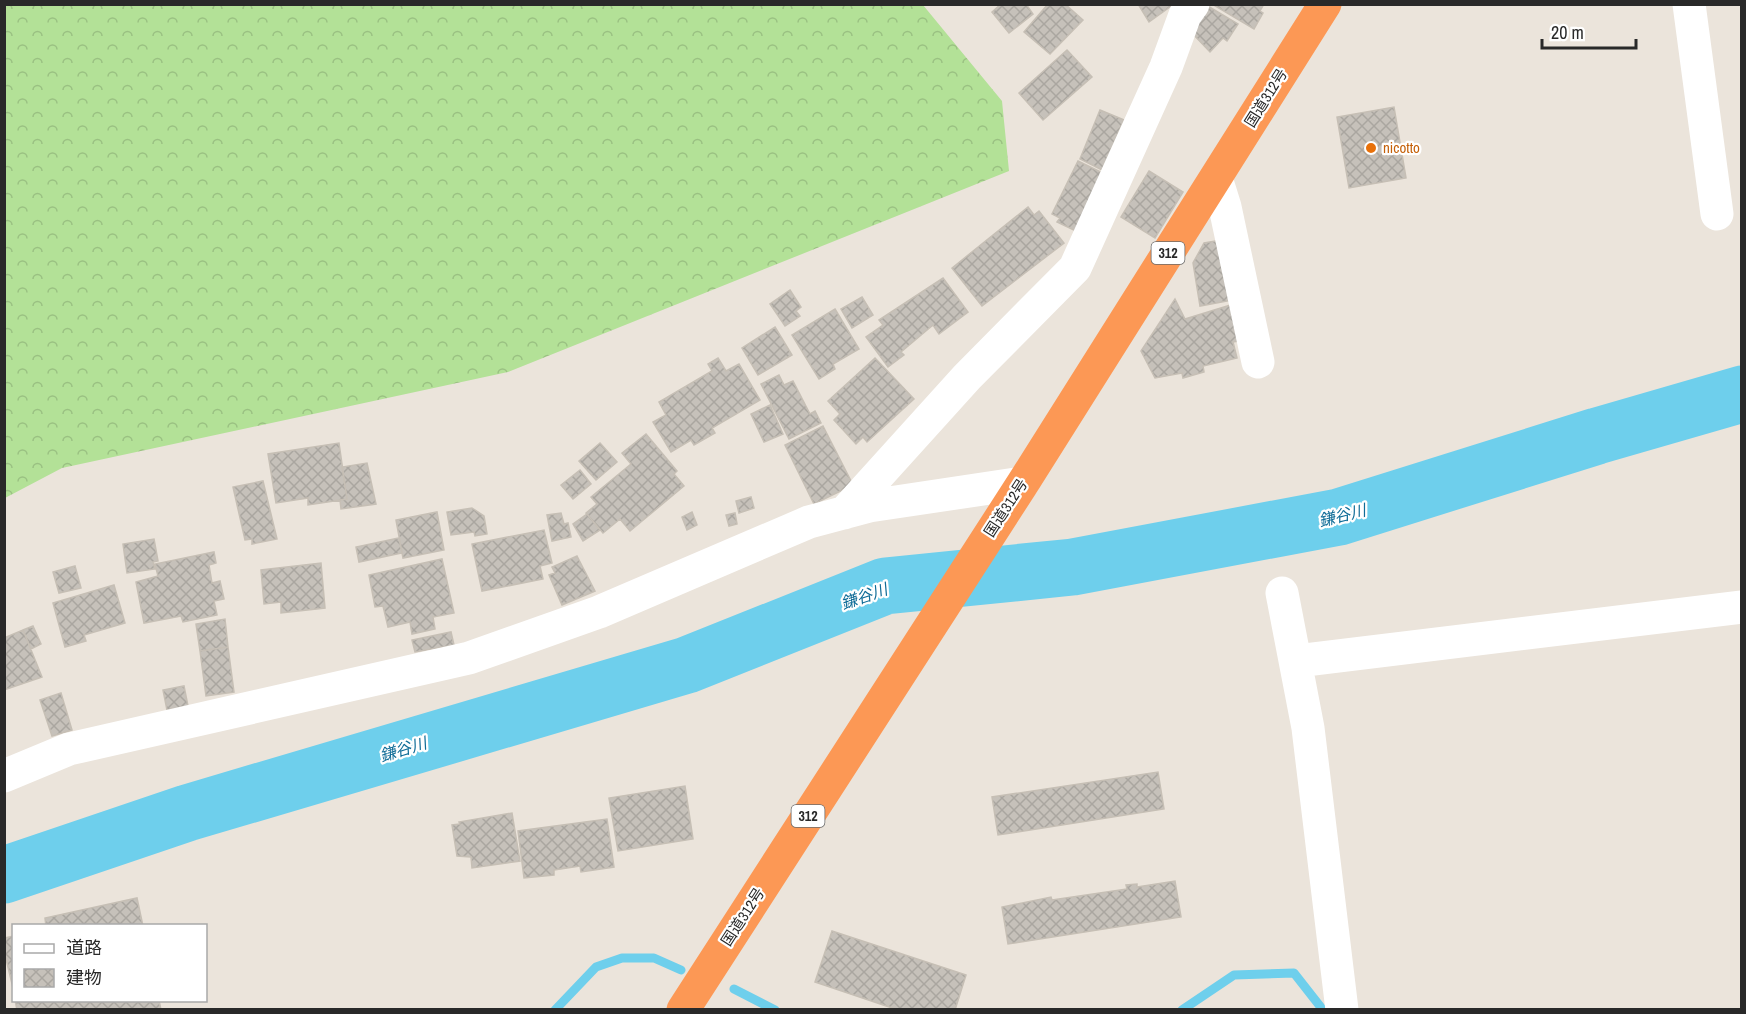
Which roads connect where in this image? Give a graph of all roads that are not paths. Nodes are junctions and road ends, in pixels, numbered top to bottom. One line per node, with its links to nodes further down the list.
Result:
1 (1193, 4): 8 (street)
2 (1324, 4): 4 (highway, 国道312号 / 312)
3 (1689, 4): 5 (street)
4 (1216, 178): 6 (street); 7 (highway, 国道312号 / 312)
5 (1717, 214)
6 (1258, 362)
7 (1017, 492): 8 (street); 13 (highway, 国道312号 / 312)
8 (844, 513): 12 (street)
9 (1282, 592): 11 (street)
10 (1742, 607): 11 (street)
11 (1297, 662): 14 (street)
12 (4, 776)
13 (683, 1010)
14 (1342, 1010)

